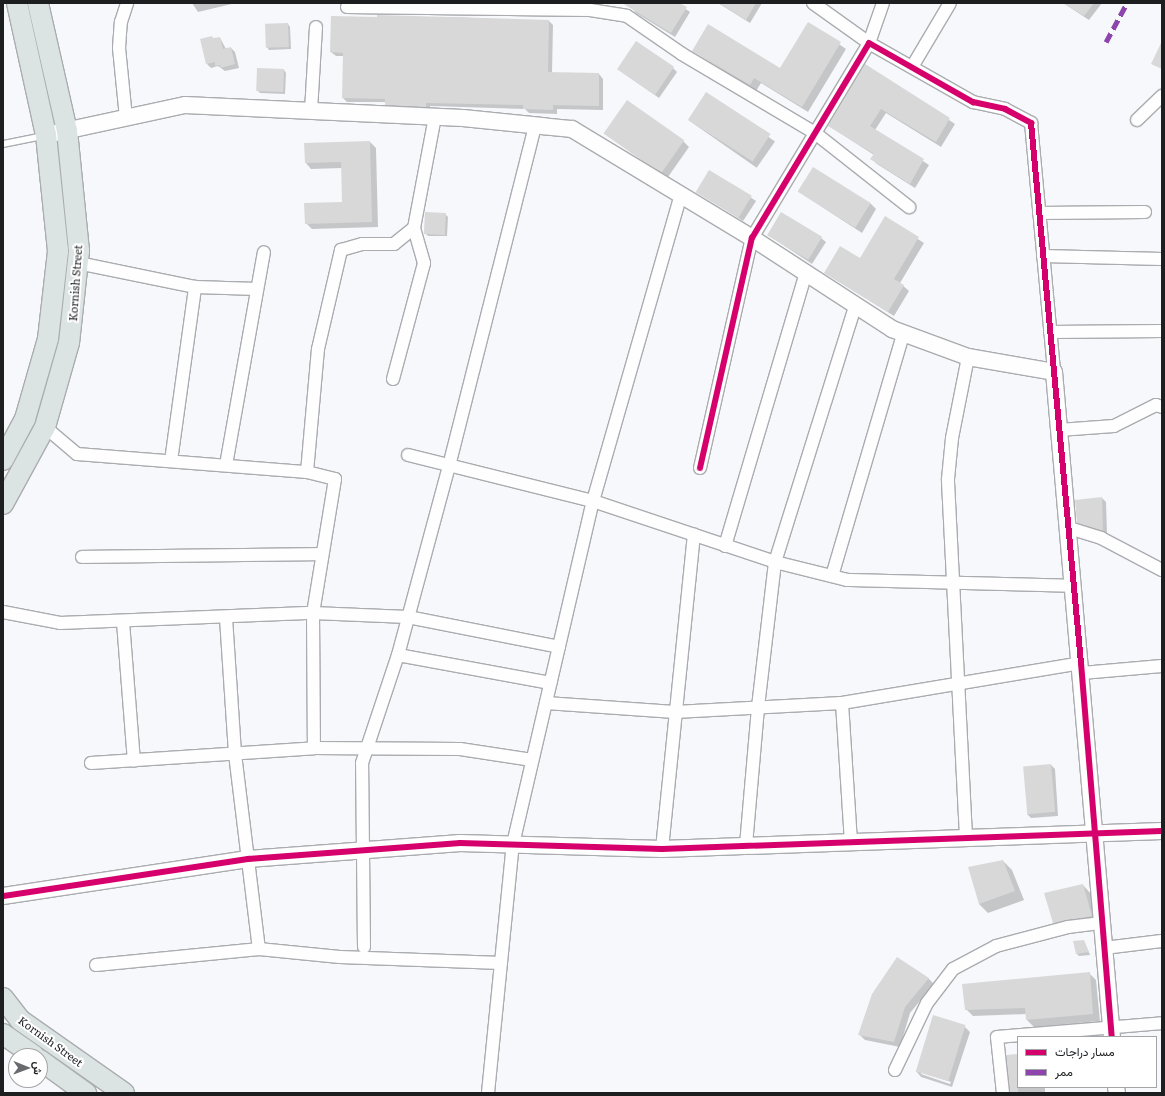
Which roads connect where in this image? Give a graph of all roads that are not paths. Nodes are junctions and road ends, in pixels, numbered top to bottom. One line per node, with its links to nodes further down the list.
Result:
1 (17, 3): 19 (main road, Kornish Street)
2 (38, 3): 17 (main road, Kornish Street)
3 (127, 3): 14 (street)
4 (813, 3): 9 (street)
5 (883, 3): 9 (street)
6 (950, 3): 10 (street)
7 (346, 7): 18 (street)
8 (316, 27): 12 (street)
9 (869, 43): 10 (street); 18 (street)
10 (912, 67): 24 (street)
11 (1162, 96): 15 (street)
12 (311, 111): 13 (street); 14 (street)
13 (435, 117): 16 (street); 25 (street)
14 (126, 118): 17 (street)
15 (1137, 120)
16 (535, 125): 21 (street); 48 (street)
17 (67, 131): 19 (street); 30 (main road, Kornish Street)
18 (815, 133): 22 (street); 26 (street)
19 (46, 135): 20 (lane); 45 (main road, Kornish Street)
20 (3, 144)
21 (681, 195): 26 (street); 51 (street)
22 (909, 208)
23 (1145, 212): 24 (street)
24 (1039, 213): 28 (street)
25 (414, 228): 40 (street); 50 (street)
26 (752, 238): 31 (street); 49 (street)
27 (264, 252): 33 (street)
28 (1043, 256): 29 (street); 36 (street)
29 (1162, 259)
30 (78, 263): 32 (street); 42 (main road, Kornish Street)
31 (806, 273): 34 (street); 55 (street)
32 (195, 287): 33 (street); 46 (street)
33 (257, 289): 47 (street)
34 (855, 306): 37 (street); 58 (street)
35 (1162, 331): 36 (street)
36 (1050, 332): 39 (street)
37 (904, 334): 38 (street); 60 (street)
38 (968, 357): 39 (street); 61 (street)
39 (1054, 372): 43 (street)
40 (393, 379)
41 (1162, 407): 43 (street)
42 (45, 427): 46 (street); 52 (main road, Kornish Street)
43 (1059, 430): 53 (street)
44 (408, 455): 48 (street)
45 (3, 460)
46 (171, 461): 47 (street)
47 (226, 465): 50 (street)
48 (449, 466): 51 (street); 65 (street)
49 (700, 468)
50 (307, 472): 56 (street)
51 (593, 501): 54 (street); 68 (street)
52 (3, 504)
53 (1069, 528): 59 (street); 62 (street)
54 (694, 535): 55 (street); 77 (street)
55 (725, 546): 58 (street)
56 (322, 554): 57 (street); 64 (street)
57 (82, 557)
58 (775, 562): 60 (street); 76 (street)
59 (1162, 570)
60 (832, 576): 61 (street)
61 (953, 584): 62 (street); 73 (street)
62 (1074, 586): 71 (street)
63 (3, 612): 67 (street)
64 (312, 613): 65 (street); 66 (street); 78 (street)
65 (408, 617): 68 (street); 69 (street)
66 (226, 618): 67 (street); 80 (street)
67 (123, 622): 81 (street)
68 (559, 646): 72 (street)
69 (398, 655): 72 (street); 79 (street)
70 (1162, 666): 71 (street)
71 (1081, 668): 73 (street); 85 (street)
72 (550, 684): 74 (street)
73 (958, 684): 75 (street); 86 (street)
74 (546, 703): 77 (street); 82 (street)
75 (842, 703): 76 (street); 87 (street)
76 (758, 707): 77 (street); 89 (street)
77 (675, 712): 90 (street)
78 (314, 748): 79 (street); 80 (street)
79 (367, 750): 82 (street); 91 (street)
80 (235, 754): 81 (street); 92 (street)
81 (134, 760): 83 (street)
82 (532, 760): 88 (street)
83 (91, 763)
84 (1162, 831): 85 (street)
85 (1093, 833): 86 (street); 94 (street)
86 (966, 837): 87 (street)
87 (851, 842): 89 (street)
88 (513, 844): 90 (street); 91 (street); 99 (street)
89 (746, 845): 90 (street)
90 (662, 849)
91 (362, 850): 92 (street); 96 (street)
92 (248, 859): 93 (street); 98 (street)
93 (3, 896)
94 (1102, 923): 97 (street); 109 (street)
95 (1162, 941): 97 (street)
96 (364, 947)
97 (1104, 948): 103 (street)
98 (260, 949): 99 (street); 100 (street)
99 (501, 962): 112 (street)
100 (96, 965)
101 (3, 998): 111 (main road, Kornish Street)
102 (1162, 1023): 103 (street)
103 (1111, 1033): 106 (street)
104 (3, 1034): 107 (main road, Kornish Street)
105 (1017, 1036): 113 (street)
106 (1026, 1036)
107 (23, 1048)
108 (48, 1066): 110 (main road, Kornish Street)
109 (895, 1070)
110 (86, 1093)
111 (124, 1093)
112 (488, 1093)
113 (1003, 1093)

